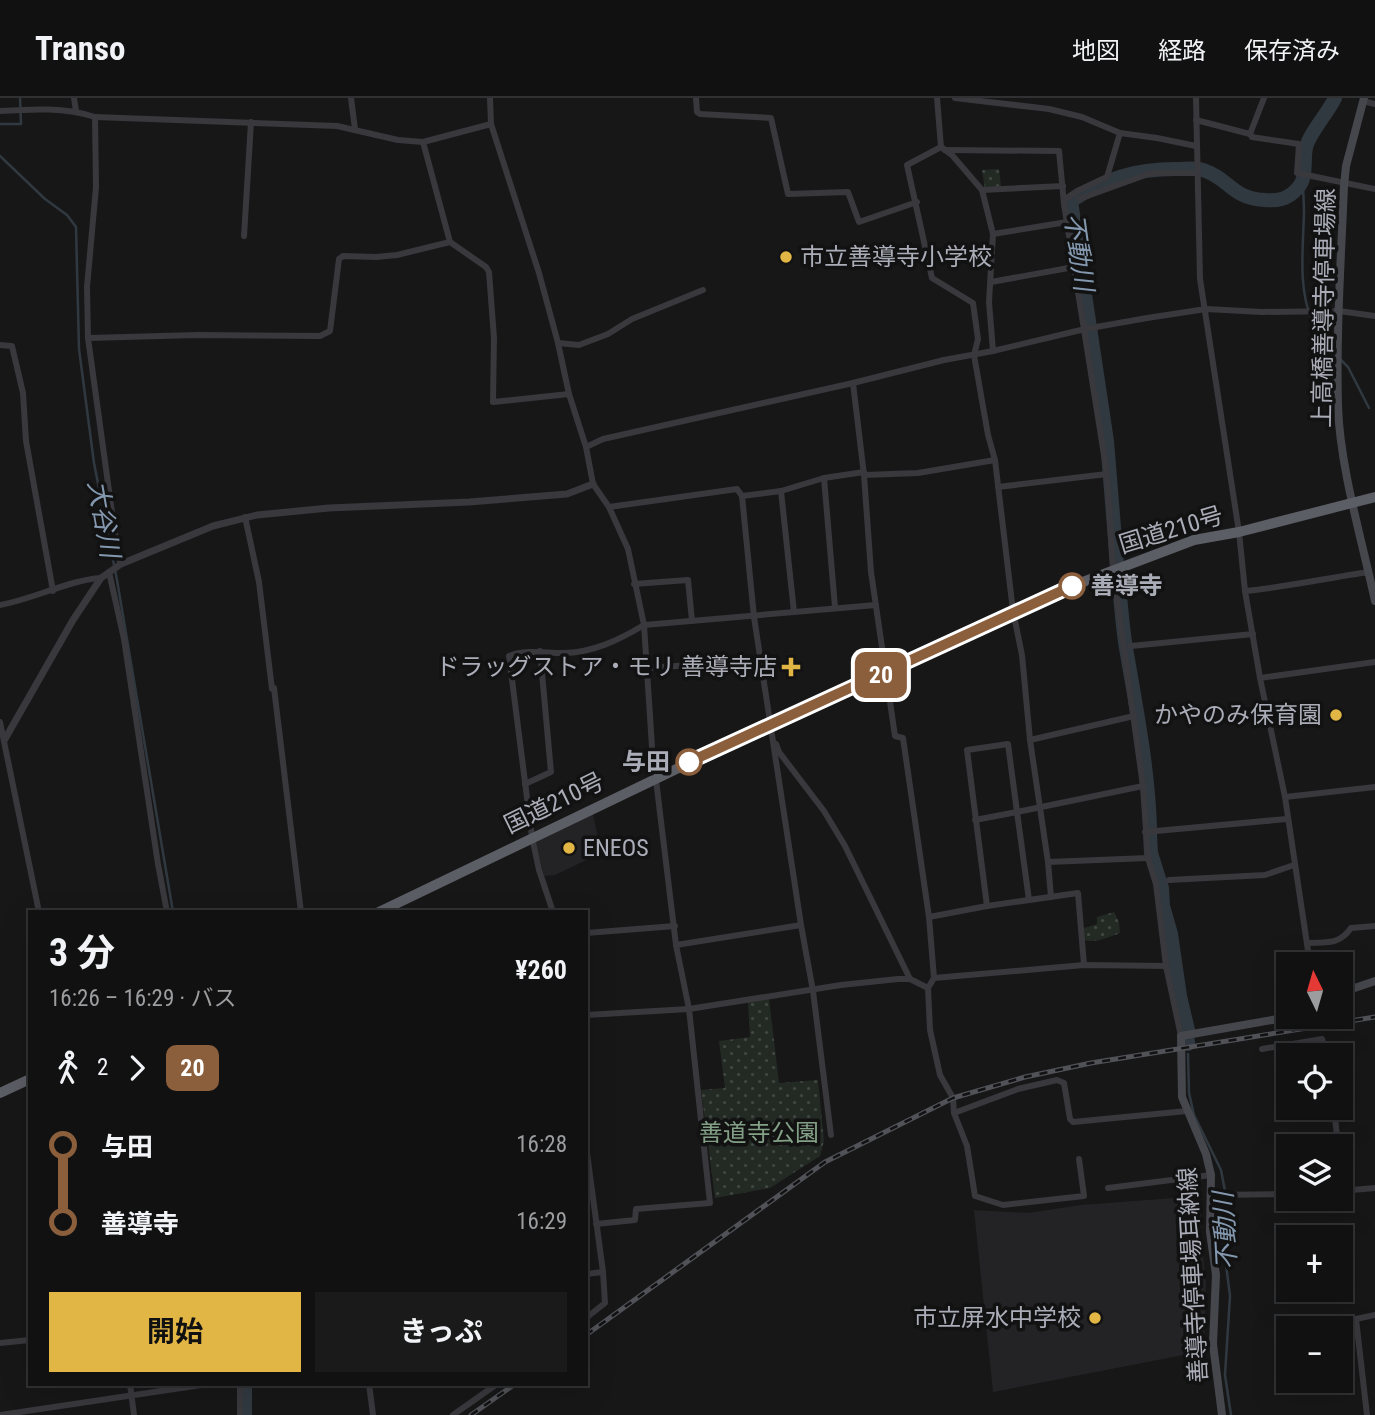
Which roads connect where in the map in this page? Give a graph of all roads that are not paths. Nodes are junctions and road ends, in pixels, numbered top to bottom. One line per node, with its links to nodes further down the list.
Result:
1 (74, 98): 12 (street)
2 (351, 98): 17 (street)
3 (489, 98): 16 (street)
4 (696, 98): 30 (street)
5 (937, 98): 22 (street)
6 (955, 98): 18 (street)
7 (1196, 98): 14 (street)
8 (1264, 98): 19 (street)
9 (1363, 100): 10 (street); 24 (main road, 上高橋善導寺停車場線)
10 (1375, 104)
11 (0, 111): 12 (street)
12 (76, 111): 13 (street)
13 (96, 117): 15 (street); 42 (street)
14 (1196, 120): 19 (street); 21 (street)
15 (251, 122): 17 (street); 33 (street)
16 (491, 124): 20 (street); 43 (street)
17 (355, 130): 20 (street)
18 (1120, 133): 21 (street); 29 (street)
19 (1250, 134): 24 (street)
20 (423, 142): 34 (street)
21 (1196, 146): 23 (street)
22 (943, 148): 25 (street); 27 (street); 30 (street)
23 (1196, 173): 28 (street); 38 (street)
24 (1344, 183): 26 (street); 39 (main road, 上高橋善導寺停車場線)
25 (1063, 186): 27 (street); 29 (street)
26 (1375, 189)
27 (982, 190): 32 (street)
28 (1079, 199)
29 (1064, 200): 31 (street)
30 (917, 202): 46 (street)
31 (1067, 222): 32 (street); 35 (street)
32 (993, 234): 36 (street)
33 (244, 236)
34 (450, 242): 42 (street); 48 (street)
35 (1074, 267): 36 (street); 41 (street)
36 (991, 282): 45 (street)
37 (703, 290): 43 (street)
38 (1206, 310): 39 (street); 41 (street); 62 (street)
39 (1339, 311): 40 (street); 59 (main road, 上高橋善導寺停車場線)
40 (1375, 316)
41 (1088, 328): 45 (street); 52 (street)
42 (88, 338): 63 (street)
43 (558, 343): 48 (street)
44 (0, 345): 70 (street)
45 (993, 351): 46 (street)
46 (974, 355): 47 (street); 50 (street)
47 (853, 383): 49 (street); 51 (street)
48 (569, 394): 49 (street)
49 (586, 447): 54 (street)
50 (995, 460): 51 (street); 55 (street)
51 (864, 473): 53 (street); 72 (street)
52 (1107, 474): 55 (street); 64 (street)
53 (824, 478): 56 (street); 74 (street)
54 (593, 484): 60 (street); 61 (street)
55 (998, 487): 75 (street)
56 (781, 491): 57 (street); 76 (street)
57 (742, 496): 60 (street); 77 (street)
58 (1375, 497): 59 (highway, 国道210号)
59 (1354, 503): 62 (highway, 国道210号); 66 (main road, 上高橋善導寺停車場線)
60 (608, 507): 68 (street)
61 (246, 517): 63 (street); 113 (street)
62 (1239, 531): 64 (highway, 国道210号); 69 (street)
63 (121, 565): 65 (street)
64 (1113, 570): 75 (highway, 国道210号); 88 (street)
65 (108, 572): 67 (street); 112 (street)
66 (1369, 572): 69 (street); 71 (main road, 上高橋善導寺停車場線)
67 (101, 578): 70 (street); 92 (street)
68 (634, 583): 78 (street); 79 (street)
69 (1245, 591): 80 (street)
70 (53, 592): 73 (street)
71 (1375, 601)
72 (876, 604): 74 (street); 86 (street)
73 (0, 605)
74 (835, 607): 76 (street)
75 (1013, 611): 86 (highway, 国道210号); 91 (street)
76 (794, 612): 77 (street)
77 (754, 617): 78 (street); 83 (street)
78 (692, 621): 79 (street)
79 (644, 625): 82 (street); 85 (street)
80 (1253, 634): 81 (street); 87 (street)
81 (1131, 646)
82 (540, 651): 94 (street); 94 (street)
83 (760, 660): 85 (street); 90 (street)
84 (1375, 662): 87 (street)
85 (648, 668): 93 (street)
86 (886, 673): 90 (highway, 国道210号); 116 (street)
87 (1260, 678): 97 (street)
88 (1134, 716): 91 (street); 95 (street)
89 (0, 722): 92 (street)
90 (770, 724): 93 (highway, 国道210号); 117 (street); 127 (street)
91 (1030, 740): 98 (street)
92 (2, 742): 111 (street)
93 (658, 777): 103 (highway, 国道210号); 118 (street)
94 (525, 784): 103 (street)
95 (1143, 786): 98 (street); 102 (street)
96 (1375, 787): 97 (street)
97 (1285, 797): 100 (street)
98 (1041, 807): 99 (street); 105 (street)
99 (1017, 812): 101 (street); 101 (street); 109 (street)
100 (1287, 819): 102 (street); 106 (street)
101 (975, 820): 110 (street)
102 (1145, 832): 104 (street)
103 (532, 837): 114 (highway, 国道210号); 115 (street)
104 (1148, 859): 105 (street); 125 (street)
105 (1048, 862): 108 (street)
106 (1294, 865): 107 (street); 121 (street)
107 (1168, 880)
108 (1051, 897): 109 (street); 124 (street)
109 (1029, 900): 110 (street)
110 (987, 906): 116 (street)
111 (39, 910)
112 (167, 910)
113 (301, 910)
114 (383, 910)
115 (552, 910)
116 (929, 917): 126 (street)
117 (801, 925): 122 (street); 131 (street)
118 (675, 926): 120 (street); 122 (street)
119 (1375, 926): 121 (street)
120 (588, 933)
121 (1309, 943): 123 (street)
122 (676, 945): 132 (street)
123 (1309, 952)
124 (1084, 965): 125 (street); 126 (street)
125 (1166, 967): 135 (street)
126 (934, 978): 129 (street)
127 (910, 979): 129 (street); 131 (street)
128 (1375, 981): 130 (main road)
129 (928, 988): 143 (street)
130 (1353, 989)
131 (813, 991): 132 (street); 144 (street)
132 (689, 1009): 133 (street); 153 (street)
133 (588, 1015)
134 (1276, 1019): 135 (main road)
135 (1181, 1036): 142 (main road, 善導寺停車場耳納線)
136 (1298, 1043): 137 (street)
137 (1324, 1043)
138 (1276, 1047): 139 (street)
139 (1262, 1049)
140 (28, 1080): 141 (highway)
141 (0, 1093)
142 (1187, 1111): 143 (street); 147 (main road, 善導寺停車場耳納線)
143 (954, 1113): 145 (street)
144 (831, 1135)
145 (1079, 1159)
146 (588, 1162): 153 (street)
147 (1211, 1175): 148 (street); 151 (main road, 善導寺停車場耳納線)
148 (1108, 1188)
149 (1375, 1188): 150 (street)
150 (1353, 1190)
151 (1220, 1195): 152 (street); 171 (main road, 善導寺停車場耳納線)
152 (1276, 1195)
153 (596, 1224): 154 (street)
154 (603, 1272): 155 (street); 157 (street)
155 (588, 1273)
156 (1375, 1315): 172 (street)
157 (588, 1316)
158 (28, 1340): 159 (street)
159 (0, 1343)
160 (130, 1386): 165 (street)
161 (195, 1386): 165 (street)
162 (240, 1386): 168 (street)
163 (369, 1386): 169 (street)
164 (495, 1386): 170 (street)
165 (131, 1396): 166 (street); 167 (street)
166 (0, 1415)
167 (134, 1415)
168 (240, 1415)
169 (373, 1415)
170 (453, 1415)
171 (1222, 1415)
172 (1367, 1415)

